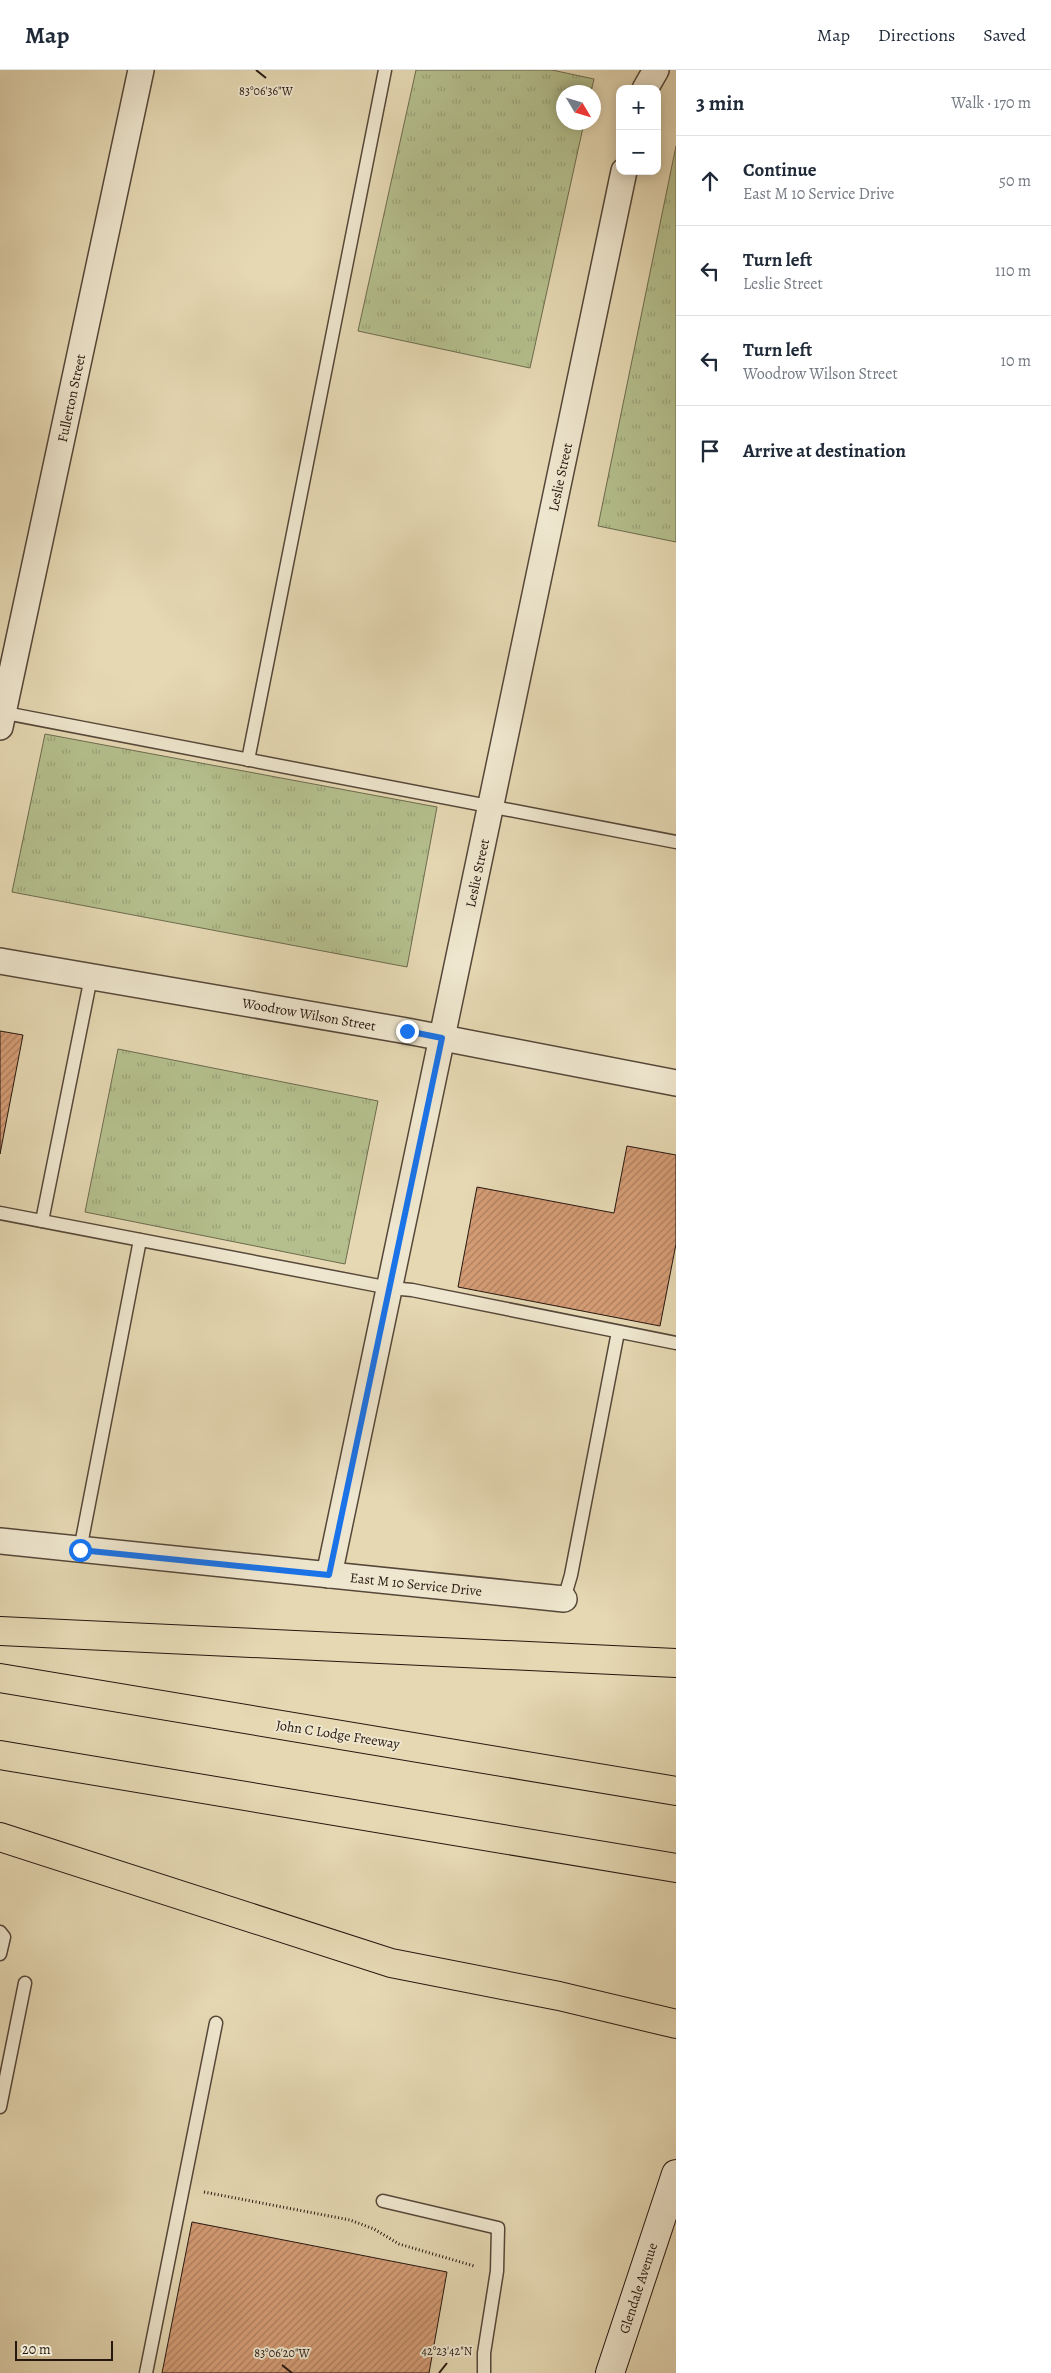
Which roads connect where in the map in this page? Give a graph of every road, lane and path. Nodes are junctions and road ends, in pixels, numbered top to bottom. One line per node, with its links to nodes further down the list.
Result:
1 (141, 70): 6 (street, Fullerton Street)
2 (385, 70): 7 (lane)
3 (656, 70): 4 (street)
4 (647, 85)
5 (623, 175): 8 (street, Leslie Street)
6 (1, 717): 7 (lane)
7 (248, 760): 8 (lane)
8 (490, 807): 9 (lane); 12 (street, Leslie Street)
9 (676, 842)
10 (0, 961): 11 (street, Woodrow Wilson Street)
11 (91, 977): 12 (street, Woodrow Wilson Street); 15 (lane)
12 (442, 1038): 13 (street, Woodrow Wilson Street); 17 (street, Leslie Street)
13 (676, 1083)
14 (0, 1213): 15 (lane)
15 (42, 1221): 16 (lane)
16 (140, 1240): 17 (lane); 21 (lane)
17 (390, 1288): 18 (lane); 22 (street, Leslie Street)
18 (618, 1332): 19 (lane); 23 (lane)
19 (676, 1343)
20 (0, 1541): 21 (street, East M 10 Service Drive)
21 (80, 1550): 22 (street, East M 10 Service Drive)
22 (329, 1575): 23 (street, East M 10 Service Drive)
23 (564, 1599)
24 (0, 1631): 25 (highway)
25 (676, 1663)
26 (0, 1678): 28 (highway, John C Lodge Freeway)
27 (0, 1755): 30 (highway)
28 (676, 1791)
29 (0, 1836): 35 (highway)
30 (676, 1868)
31 (0, 1932): 32 (lane)
32 (0, 1954)
33 (25, 1983): 36 (lane)
34 (216, 2023): 41 (lane)
35 (676, 2024)
36 (0, 2107)
37 (676, 2174): 43 (street, Glendale Avenue)
38 (203, 2192): 40 (path)
39 (383, 2201): 42 (lane)
40 (477, 2266)
41 (146, 2373)
42 (484, 2373)
43 (610, 2373)

